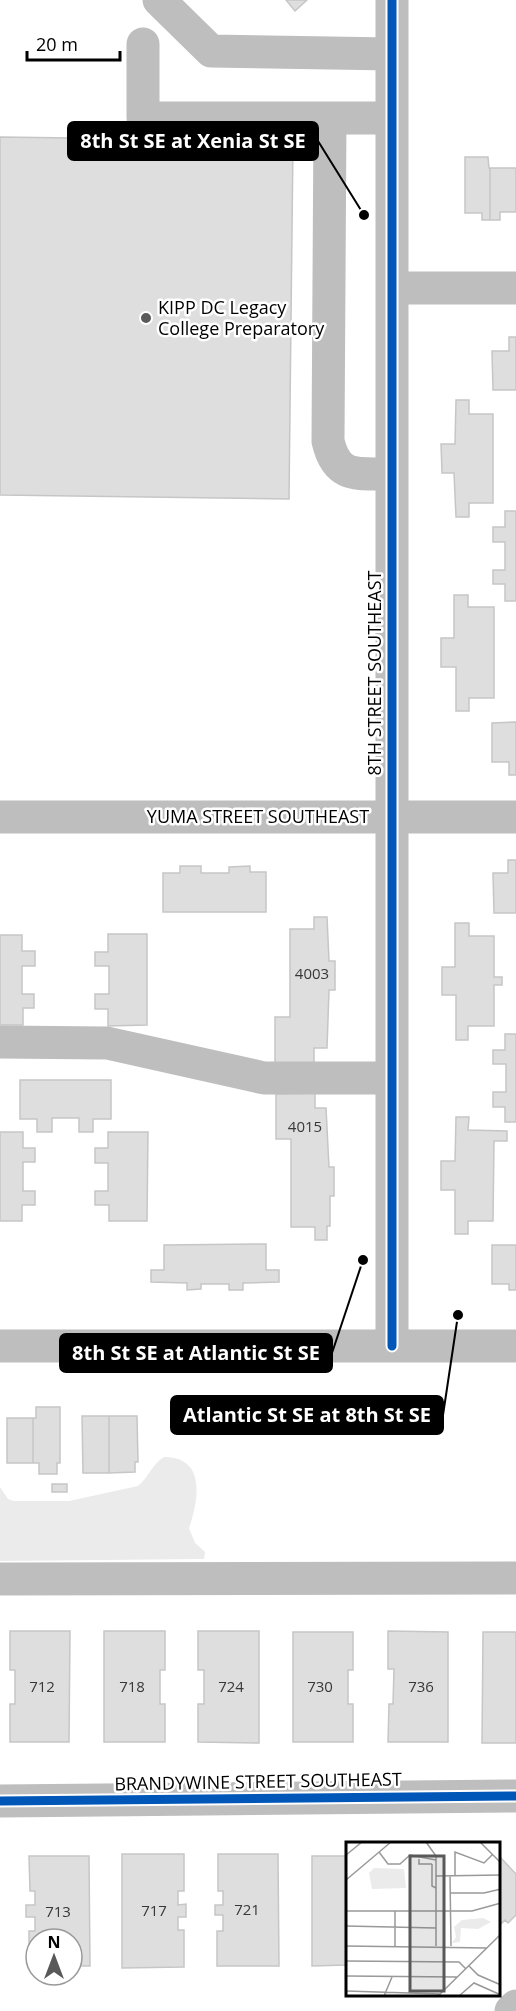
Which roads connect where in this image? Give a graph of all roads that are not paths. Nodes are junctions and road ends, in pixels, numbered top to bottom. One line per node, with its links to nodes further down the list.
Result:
1 (159, 0): 4 (street)
2 (392, 0): 4 (street, 8TH STREET SOUTHEAST)
3 (143, 44): 5 (street)
4 (392, 54): 6 (street, 8TH STREET SOUTHEAST)
5 (330, 118): 6 (street); 9 (street)
6 (392, 118): 7 (street, 8TH STREET SOUTHEAST)
7 (392, 288): 8 (street); 9 (street, 8TH STREET SOUTHEAST)
8 (516, 288)
9 (392, 474): 11 (street, 8TH STREET SOUTHEAST)
10 (0, 817): 11 (street, YUMA STREET SOUTHEAST)
11 (392, 817): 12 (street, YUMA STREET SOUTHEAST); 14 (street, 8TH STREET SOUTHEAST)
12 (516, 817)
13 (0, 1042): 14 (street)
14 (392, 1078): 16 (street, 8TH STREET SOUTHEAST)
15 (0, 1346): 16 (street)
16 (392, 1346): 17 (street)
17 (516, 1346)
18 (516, 1578): 19 (street)
19 (0, 1579)
20 (516, 1796): 21 (street, BRANDYWINE STREET SOUTHEAST)
21 (0, 1801)
22 (516, 2006): 23 (street)
23 (511, 2011)

